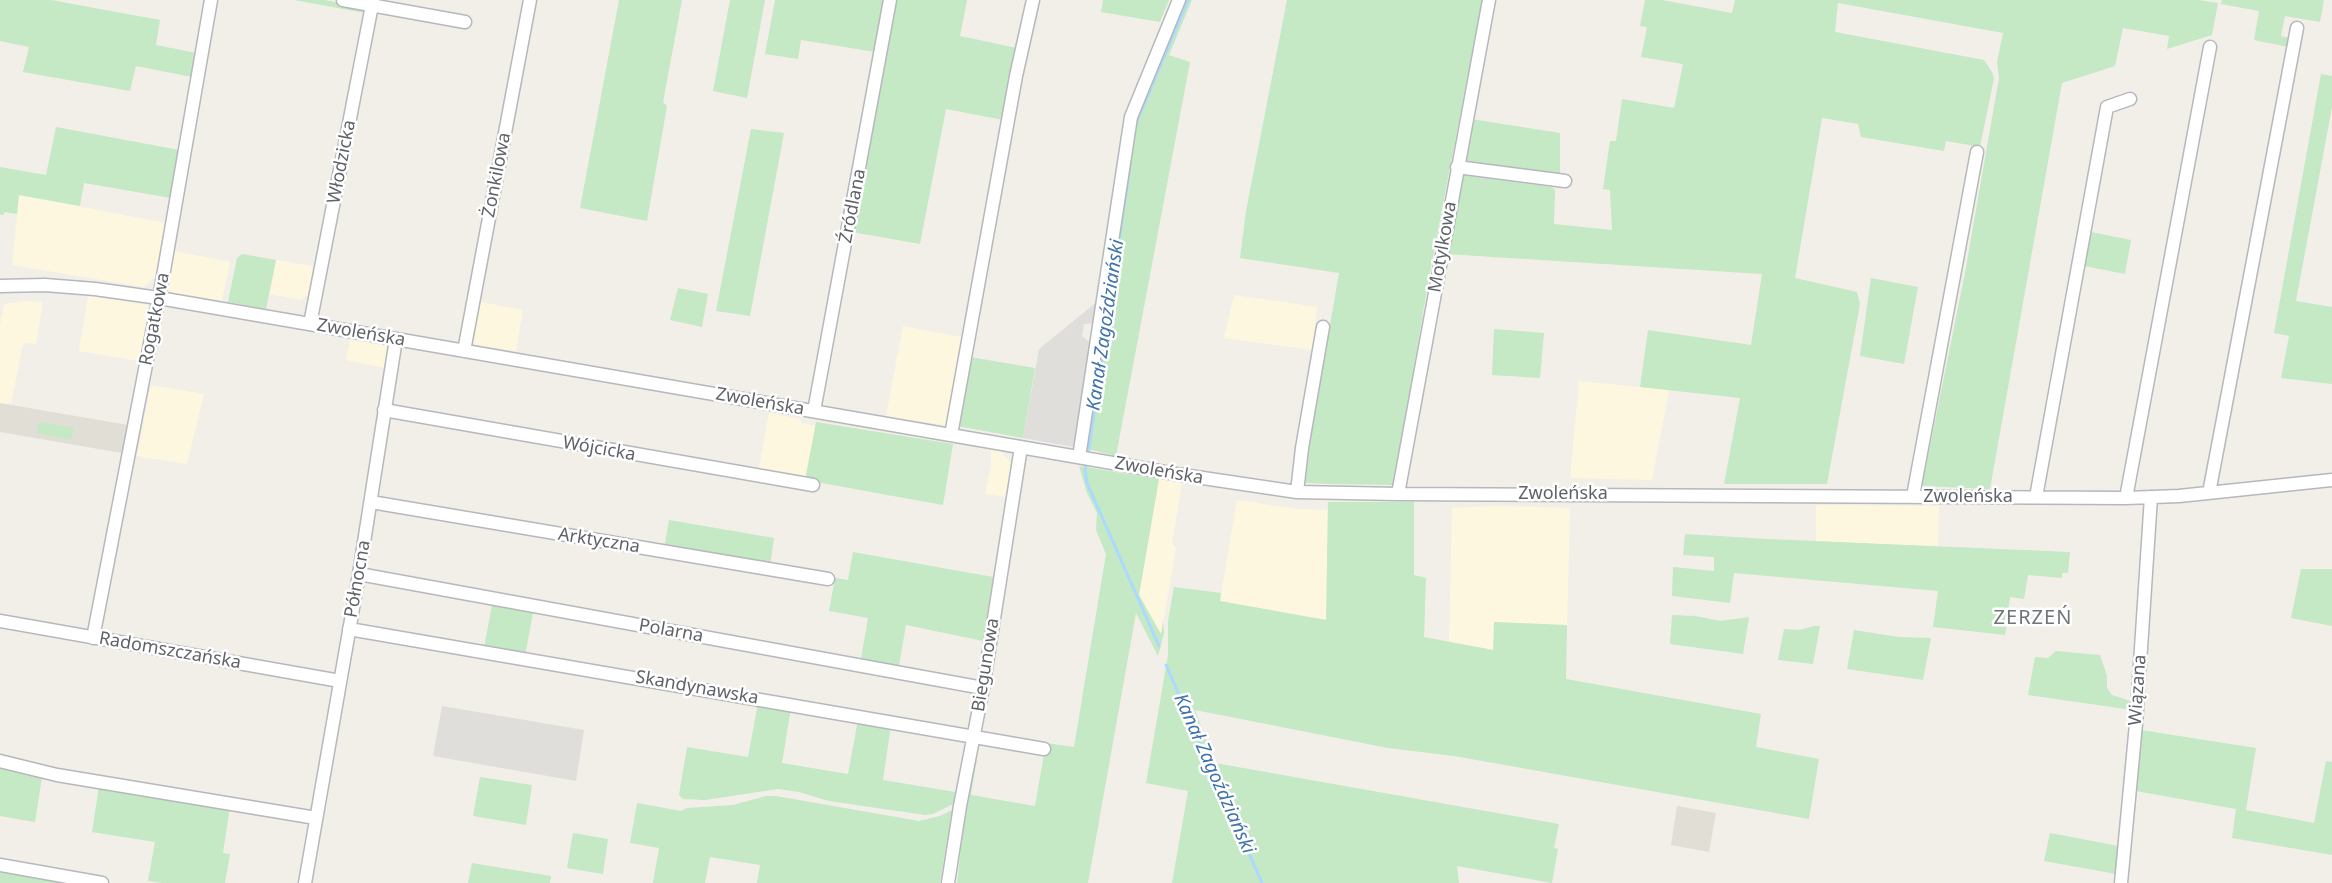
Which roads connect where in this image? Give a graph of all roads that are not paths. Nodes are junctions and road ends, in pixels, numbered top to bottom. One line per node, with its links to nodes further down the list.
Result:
1 (211, 0): 17 (street, Rogatkowa)
2 (343, 0): 8 (street)
3 (530, 0): 21 (street, Żonkilowa)
4 (890, 0): 23 (street, Źródlana)
5 (1033, 0): 24 (street)
6 (1179, 0): 26 (street)
7 (1489, 0): 14 (street, Motylkowa)
8 (372, 3): 9 (street); 18 (street, Włodzicka)
9 (465, 22)
10 (2296, 28): 30 (street)
11 (2210, 47): 35 (street)
12 (2130, 100): 33 (street)
13 (1977, 152): 32 (street)
14 (1457, 167): 15 (street); 31 (street, Motylkowa)
15 (1565, 181)
16 (0, 286): 17 (street, Zwoleńska)
17 (159, 298): 18 (street, Zwoleńska); 41 (street, Rogatkowa)
18 (310, 324): 20 (street, Zwoleńska)
19 (1323, 327): 29 (street)
20 (396, 339): 21 (street, Zwoleńska); 22 (street, Północna)
21 (464, 351): 23 (street, Zwoleńska)
22 (384, 410): 28 (street, Wójcicka); 36 (street, Północna)
23 (814, 411): 24 (street, Zwoleńska)
24 (951, 435): 25 (street, Zwoleńska)
25 (1020, 447): 26 (street, Zwoleńska); 43 (street, Biegunowa)
26 (1085, 458): 29 (street, Zwoleńska)
27 (2332, 480): 30 (street, Zwoleńska)
28 (813, 485)
29 (1297, 492): 31 (street, Zwoleńska)
30 (2209, 493): 34 (street, Zwoleńska)
31 (1398, 494): 32 (street, Zwoleńska)
32 (1913, 496): 33 (street, Zwoleńska)
33 (2036, 497): 35 (street, Zwoleńska)
34 (2151, 497): 35 (street, Zwoleńska); 52 (street, Wiązana)
35 (2126, 498)
36 (371, 502): 37 (street, Północna); 38 (street, Arktyczna)
37 (359, 574): 40 (street, Północna); 43 (street, Polarna)
38 (828, 579)
39 (0, 621): 41 (street, Radomszczańska)
40 (349, 628): 42 (street, Północna); 44 (street, Skandynawska)
41 (94, 638): 42 (street, Radomszczańska)
42 (340, 681): 47 (street, Północna)
43 (984, 688): 44 (street, Biegunowa)
44 (975, 736): 45 (street, Skandynawska); 51 (street, Biegunowa)
45 (1044, 749)
46 (0, 761): 47 (street)
47 (316, 818): 50 (street, Północna)
48 (0, 865): 49 (street)
49 (102, 883)
50 (305, 883)
51 (948, 883)
52 (2121, 883)

